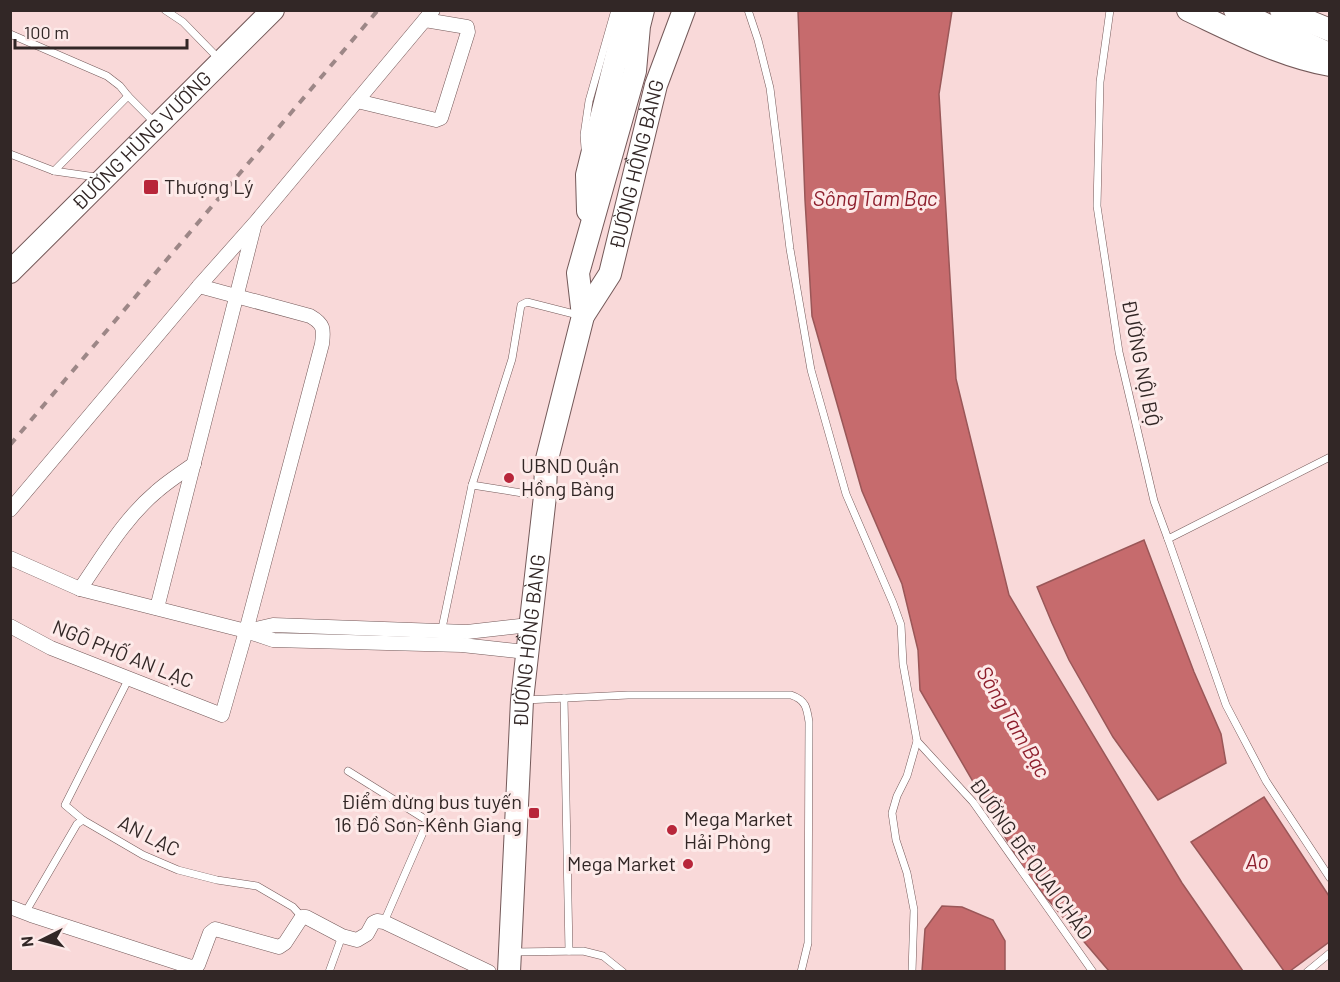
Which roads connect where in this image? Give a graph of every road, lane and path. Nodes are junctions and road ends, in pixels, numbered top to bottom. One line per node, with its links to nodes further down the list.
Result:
1 (165, 10): 19 (lane)
2 (273, 10): 19 (main road, ĐƯỜNG HÙNG VƯƠNG)
3 (615, 10): 28 (lane)
4 (628, 10): 28 (main road)
5 (643, 10): 21 (main road, ĐƯỜNG HỒNG BÀNG)
6 (656, 10): 21 (main road)
7 (670, 10): 22 (main road)
8 (684, 10): 22 (main road, ĐƯỜNG HỒNG BÀNG)
9 (748, 10): 53 (lane)
10 (1110, 10): 41 (lane, ĐƯỜNG NỘI BỘ)
11 (1188, 10): 20 (main road)
12 (1235, 10): 14 (main road)
13 (429, 15): 24 (street); 24 (street)
14 (1278, 19): 15 (main road); 17 (main road); 18 (main road)
15 (1329, 30)
16 (10, 34): 23 (lane)
17 (1329, 42)
18 (1329, 54)
19 (222, 62): 25 (main road, ĐƯỜNG HÙNG VƯƠNG)
20 (1329, 65)
21 (635, 71): 31 (main road, ĐƯỜNG HỒNG BÀNG)
22 (656, 84): 35 (main road, ĐƯỜNG HỒNG BÀNG)
23 (129, 96): 25 (lane); 27 (lane)
24 (357, 101): 30 (street)
25 (158, 126): 29 (main road, ĐƯỜNG HÙNG VƯƠNG)
26 (10, 154): 27 (lane)
27 (54, 171): 29 (lane)
28 (587, 175): 31 (main road)
29 (104, 178): 32 (main road, ĐƯỜNG HÙNG VƯƠNG)
30 (255, 223): 33 (street); 34 (street)
31 (589, 229): 35 (main road, ĐƯỜNG HỒNG BÀNG)
32 (10, 272)
33 (199, 286): 34 (street); 40 (street)
34 (237, 296): 37 (street); 47 (street)
35 (583, 316): 38 (lane); 39 (main road, ĐƯỜNG HỒNG BÀNG)
36 (1329, 457): 41 (lane)
37 (194, 464): 43 (street); 44 (street)
38 (472, 485): 39 (lane); 48 (lane)
39 (544, 496): 45 (main road, ĐƯỜNG HỒNG BÀNG)
40 (10, 510)
41 (1168, 539): 56 (lane, ĐƯỜNG NỘI BỘ)
42 (10, 558): 43 (street)
43 (80, 589): 44 (street)
44 (157, 608): 47 (street)
45 (529, 625): 48 (street); 49 (main road, ĐƯỜNG HỒNG BÀNG)
46 (10, 626): 50 (street, NGÕ PHỐ AN LẠC)
47 (246, 631): 48 (street); 50 (street, NGÕ PHỐ AN LẠC)
48 (441, 638): 49 (street)
49 (526, 652): 52 (main road, ĐƯỜNG HỒNG BÀNG)
50 (129, 678): 55 (lane)
51 (564, 698): 52 (lane); 62 (lane); 69 (lane)
52 (522, 700): 64 (main road, ĐƯỜNG HỒNG BÀNG)
53 (917, 741): 70 (lane); 71 (lane, ĐƯỜNG ĐÊ QUAI CHẢO)
54 (348, 771): 60 (lane)
55 (83, 820): 58 (lane); 59 (lane, AN LẠC)
56 (1329, 878)
57 (10, 907): 58 (street)
58 (25, 913): 65 (street)
59 (302, 917): 61 (street); 65 (street)
60 (384, 922): 61 (street); 67 (street)
61 (342, 936): 66 (lane)
62 (569, 951): 64 (lane); 68 (lane)
63 (1329, 953): 72 (lane)
64 (510, 962)
65 (169, 966)
66 (329, 972)
67 (489, 972)
68 (623, 972)
69 (801, 972)
70 (912, 972)
71 (1093, 972)
72 (1306, 972)

